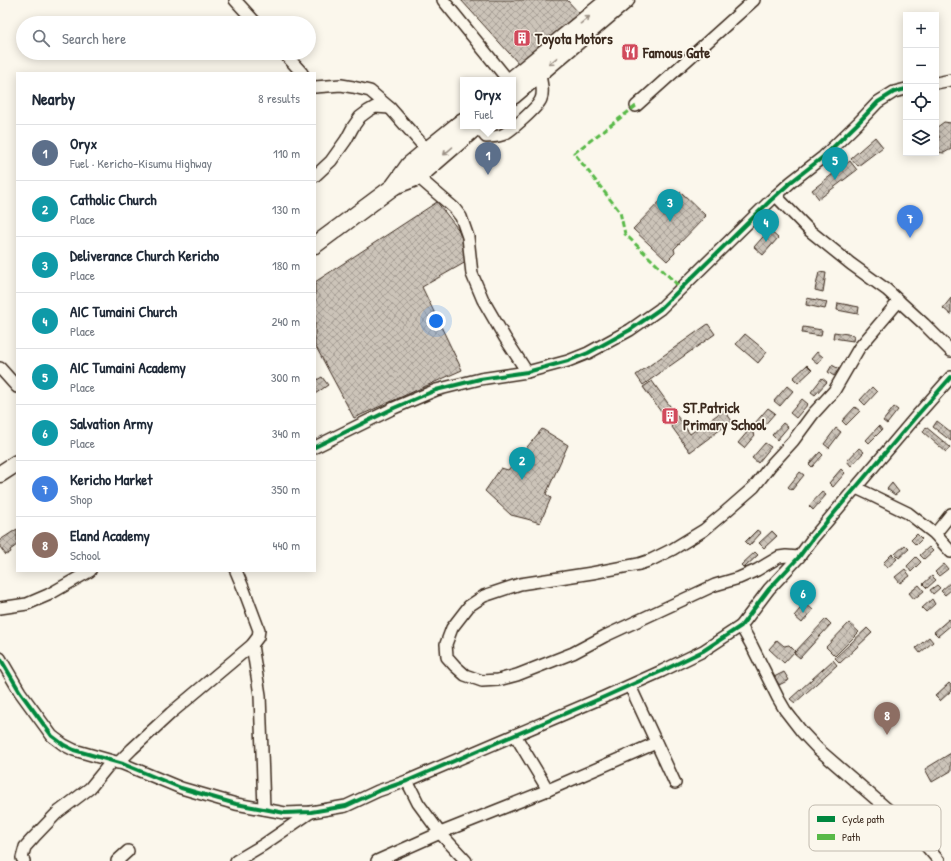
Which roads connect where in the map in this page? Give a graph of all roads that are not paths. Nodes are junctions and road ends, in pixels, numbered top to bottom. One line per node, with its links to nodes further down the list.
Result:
1 (235, 0): 6 (street)
2 (443, 0): 10 (street)
3 (609, 0): 8 (highway, one-way to 3)
4 (626, 0): 8 (highway, one-way to 8)
5 (754, 0): 17 (street)
6 (250, 16)
7 (290, 60): 9 (street)
8 (536, 68): 11 (highway); 16 (highway); 20 (street)
9 (301, 72)
10 (507, 77)
11 (516, 77)
12 (951, 80): 13 (street)
13 (939, 82)
14 (316, 87): 18 (street)
15 (903, 90): 27 (street)
16 (516, 92)
17 (636, 106)
18 (390, 108): 24 (street); 26 (street)
19 (460, 123): 24 (highway)
20 (516, 125)
21 (473, 129): 25 (highway, one-way to 25)
22 (479, 129): 23 (street)
23 (511, 129)
24 (427, 150): 25 (highway)
25 (414, 171): 28 (highway); 32 (street)
26 (316, 175)
27 (776, 196): 29 (street); 32 (street)
28 (316, 245)
29 (898, 301): 30 (street); 42 (street)
30 (951, 351)
31 (0, 368): 34 (street)
32 (527, 372): 35 (street)
33 (951, 377): 38 (street)
34 (16, 386)
35 (316, 447)
36 (16, 464): 37 (highway)
37 (0, 474)
38 (856, 488): 40 (street); 42 (street)
39 (951, 514): 40 (street)
40 (935, 534): 41 (street)
41 (951, 552)
42 (799, 557): 46 (street)
43 (88, 572): 45 (street)
44 (236, 572): 47 (street)
45 (0, 608)
46 (741, 626): 49 (street); 56 (street)
47 (252, 645): 52 (street); 57 (street)
48 (0, 658): 52 (street)
49 (630, 686): 50 (street); 51 (street)
50 (515, 735): 53 (street); 55 (street)
51 (656, 743): 54 (street); 55 (street)
52 (115, 762): 57 (street); 62 (street)
53 (407, 781): 58 (street); 59 (street)
54 (675, 784)
55 (548, 790): 59 (street)
56 (883, 805)
57 (264, 809): 58 (street)
58 (310, 812): 64 (street)
59 (440, 833): 65 (street); 66 (street)
60 (128, 851): 63 (street)
61 (930, 851): 67 (street)
62 (24, 861)
63 (117, 861)
64 (236, 861)
65 (377, 861)
66 (466, 861)
67 (939, 861)

